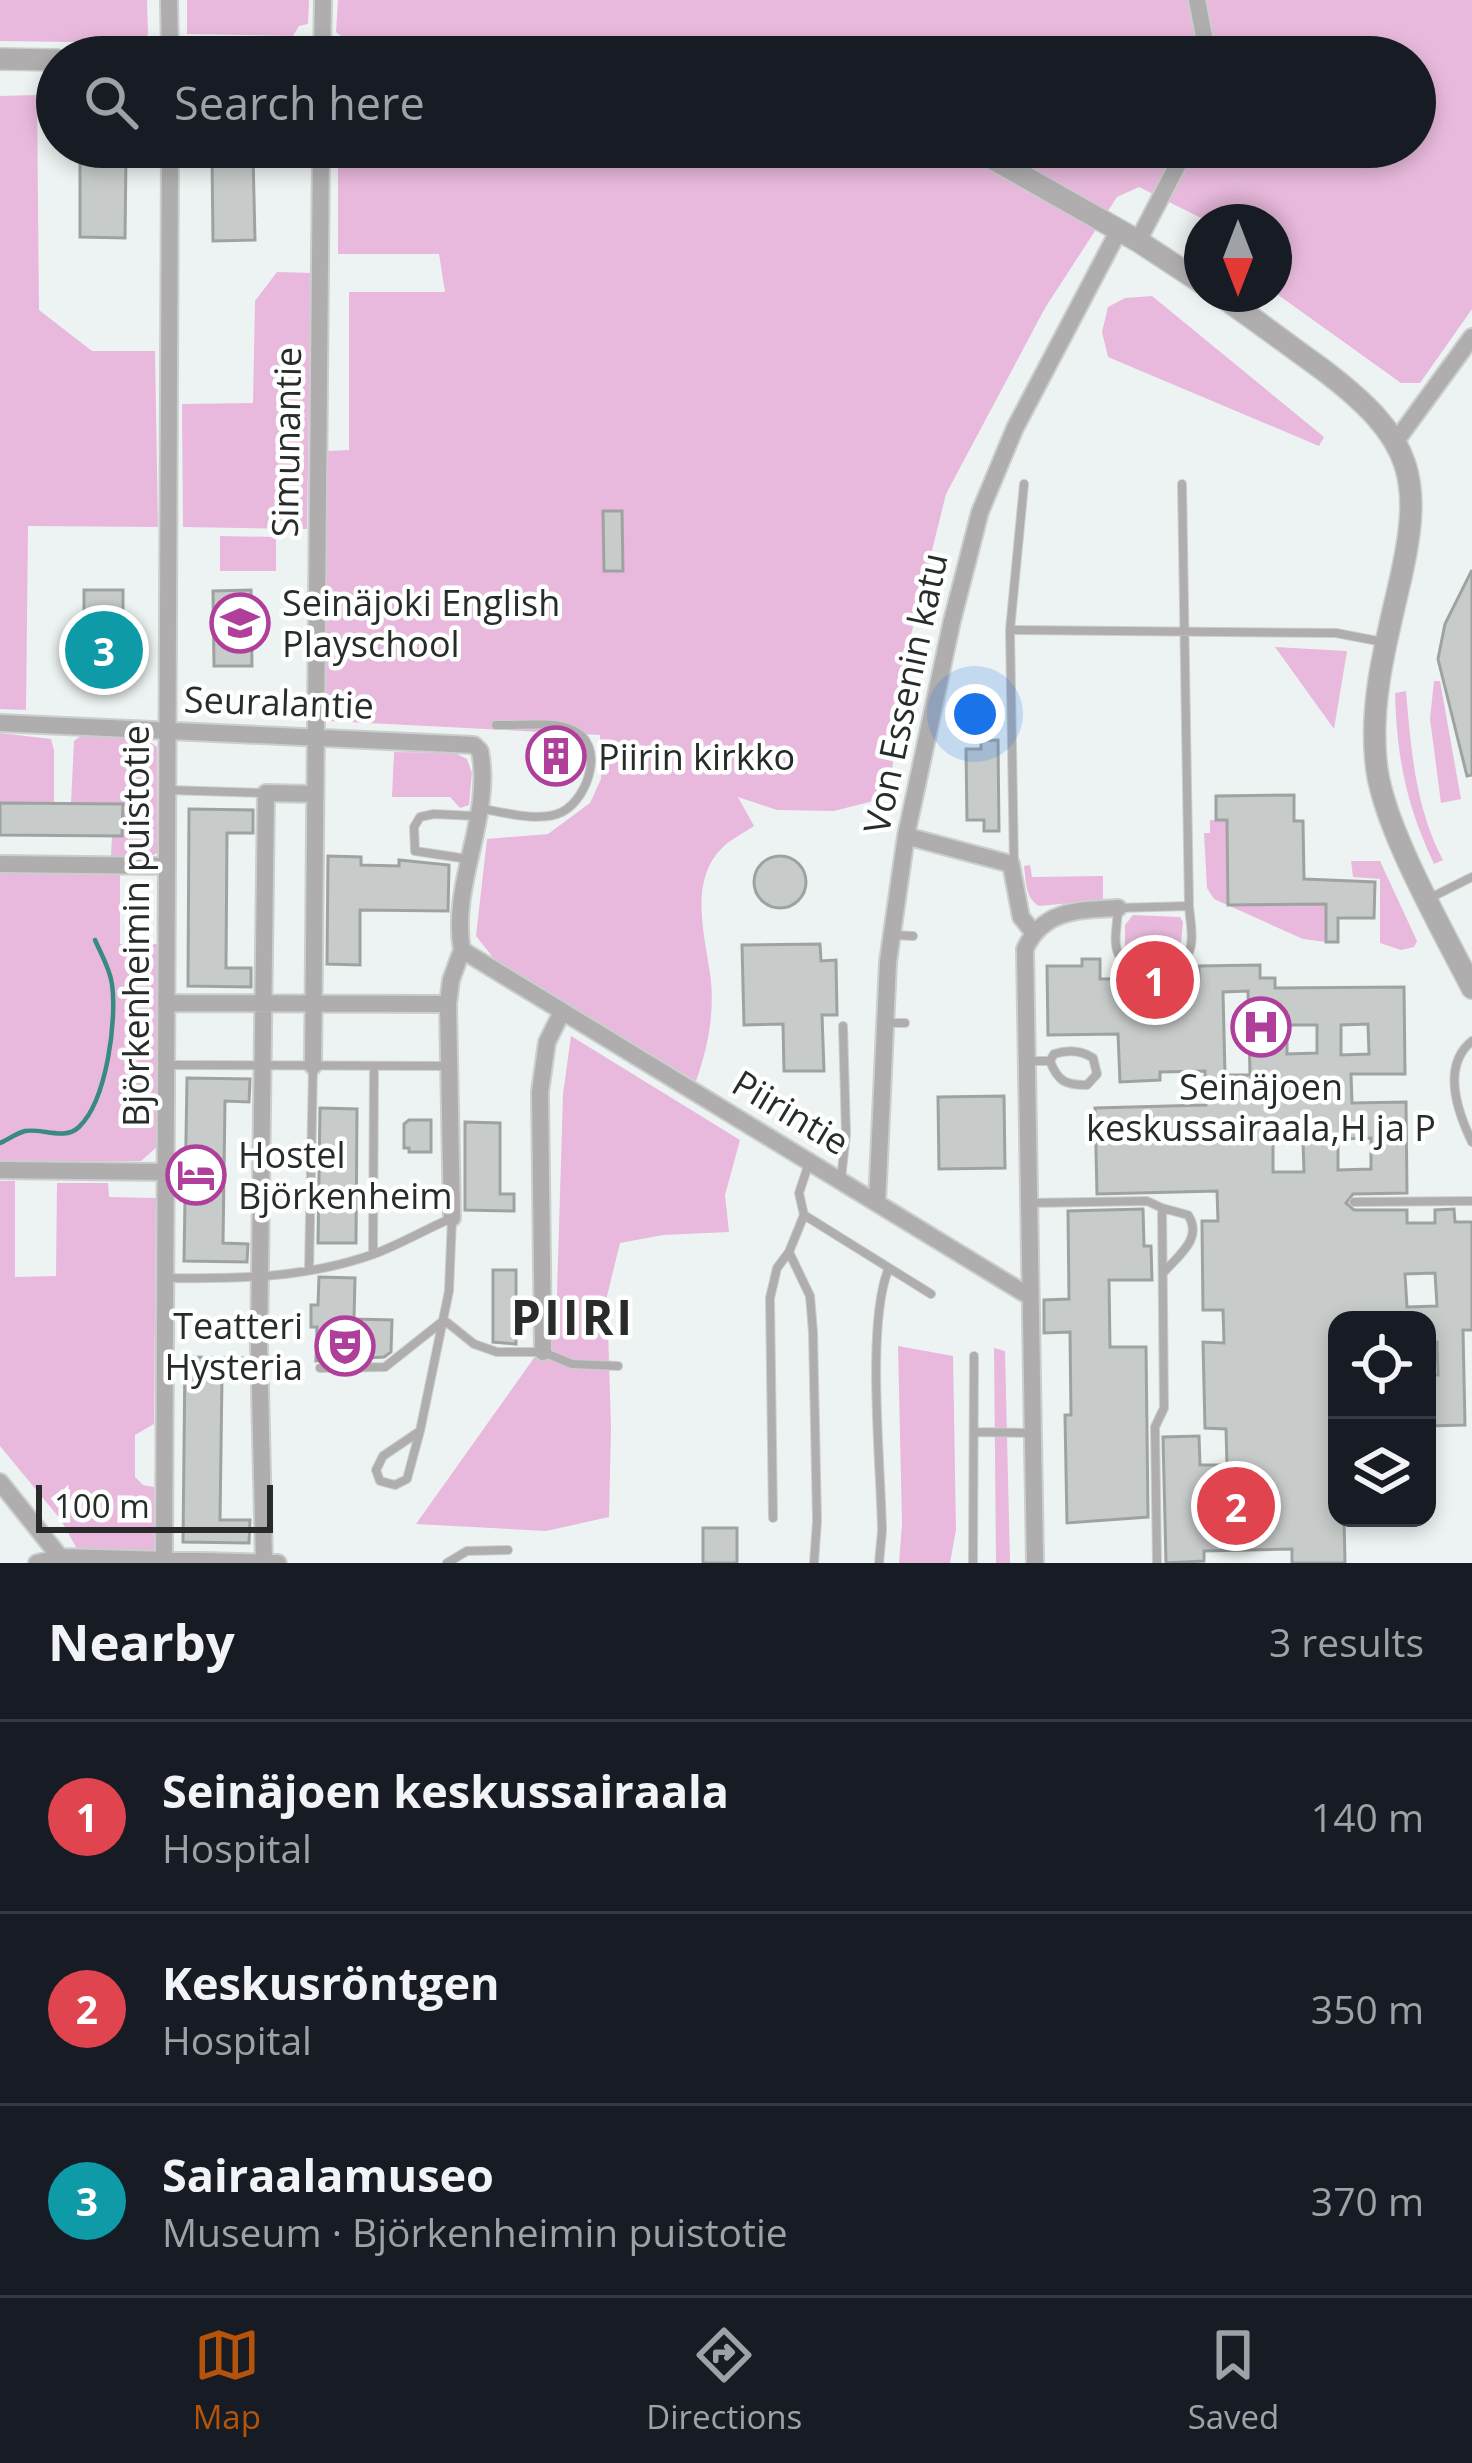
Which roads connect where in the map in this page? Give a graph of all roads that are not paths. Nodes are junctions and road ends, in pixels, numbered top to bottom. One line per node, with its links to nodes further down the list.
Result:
1 (170, 0): 4 (street)
2 (323, 0): 5 (street)
3 (1197, 0): 6 (street)
4 (170, 36)
5 (322, 36)
6 (1204, 36)
7 (0, 59): 8 (street)
8 (36, 60)
9 (170, 168): 27 (street, Björkenheimin puistotie)
10 (321, 168): 28 (street, Simunantie)
11 (1009, 168): 13 (street)
12 (1172, 168): 13 (street, Von Essenin katu)
13 (1128, 235): 14 (street); 33 (street, Von Essenin katu)
14 (1184, 272)
15 (1243, 312): 17 (street)
16 (1472, 337): 17 (street)
17 (1396, 441): 23 (street)
18 (1024, 484): 21 (lane)
19 (1182, 484): 20 (lane)
20 (1184, 629): 21 (lane); 22 (lane); 40 (lane)
21 (1010, 630): 37 (lane)
22 (1210, 630): 23 (lane); 24 (lane)
23 (1385, 643): 39 (street)
24 (1218, 644)
25 (0, 723): 27 (street, Seuralantie)
26 (496, 725): 32 (lane)
27 (168, 730): 28 (street, Seuralantie); 29 (street, Björkenheimin puistotie)
28 (315, 737): 31 (street, Simunantie); 32 (street, Seuralantie)
29 (168, 790): 30 (lane); 36 (street, Björkenheimin puistotie)
30 (266, 793): 31 (street); 48 (street)
31 (315, 794): 49 (street, Simunantie)
32 (477, 812): 34 (street); 34 (lane)
33 (906, 836): 37 (street); 43 (street, Von Essenin katu)
34 (468, 860): 45 (street)
35 (0, 865): 36 (street)
36 (167, 866): 47 (street, Björkenheimin puistotie)
37 (1014, 872): 42 (street)
38 (1472, 877): 39 (lane)
39 (1429, 898): 46 (street)
40 (1189, 906): 41 (lane); 41 (lane)
41 (1118, 908): 42 (street)
42 (1033, 932): 56 (street)
43 (892, 935): 44 (lane); 53 (street, Von Essenin katu)
44 (914, 936)
45 (462, 950): 50 (street); 51 (street, Piirintie)
46 (1472, 988)
47 (167, 1003): 48 (street); 58 (street, Björkenheimin puistotie)
48 (263, 1003): 49 (street); 59 (street)
49 (314, 1004): 50 (street); 60 (street, Simunantie)
50 (448, 1004): 62 (street)
51 (562, 1012): 64 (street, Piirintie); 85 (street)
52 (905, 1022): 53 (lane)
53 (885, 1023): 70 (street, Von Essenin katu)
54 (843, 1026): 67 (lane)
55 (1472, 1041): 63 (lane)
56 (1025, 1061): 57 (lane); 71 (street)
57 (1050, 1061): 57 (lane)
58 (168, 1065): 59 (lane); 66 (street, Björkenheimin puistotie)
59 (262, 1065): 60 (lane); 81 (street)
60 (313, 1066): 61 (lane); 77 (lane)
61 (374, 1066): 62 (lane); 76 (lane)
62 (450, 1066): 74 (street)
63 (1472, 1142)
64 (810, 1162): 67 (street, Piirintie); 73 (lane)
65 (0, 1170): 66 (street)
66 (167, 1172): 80 (street, Björkenheimin puistotie)
67 (841, 1181): 70 (street, Piirintie)
68 (1354, 1202): 69 (lane)
69 (1472, 1202)
70 (877, 1203): 83 (street, Piirintie)
71 (1028, 1204): 72 (lane); 83 (street)
72 (1162, 1208): 79 (lane); 79 (lane)
73 (804, 1215): 75 (lane); 78 (lane)
74 (452, 1217): 76 (lane); 84 (lane)
75 (789, 1252): 93 (lane); 100 (lane)
76 (373, 1254): 77 (lane)
77 (309, 1270): 81 (lane)
78 (888, 1270): 82 (lane); 101 (lane)
79 (1163, 1273): 104 (lane)
80 (168, 1278): 81 (lane); 96 (street, Björkenheimin puistotie)
81 (260, 1279): 97 (street)
82 (931, 1294)
83 (1029, 1296): 91 (street)
84 (444, 1320): 85 (lane); 88 (lane); 89 (lane)
85 (543, 1352): 87 (lane)
86 (974, 1356): 90 (lane)
87 (618, 1366)
88 (320, 1368)
89 (420, 1431): 89 (lane)
90 (974, 1432): 91 (lane); 102 (lane)
91 (1033, 1432): 103 (street)
92 (0, 1482): 95 (street)
93 (773, 1518)
94 (508, 1550): 99 (lane)
95 (63, 1560): 96 (street); 98 (street)
96 (164, 1562): 97 (street)
97 (271, 1562)
98 (37, 1563)
99 (447, 1563)
100 (814, 1563)
101 (879, 1563)
102 (974, 1563)
103 (1035, 1563)
104 (1157, 1563)

